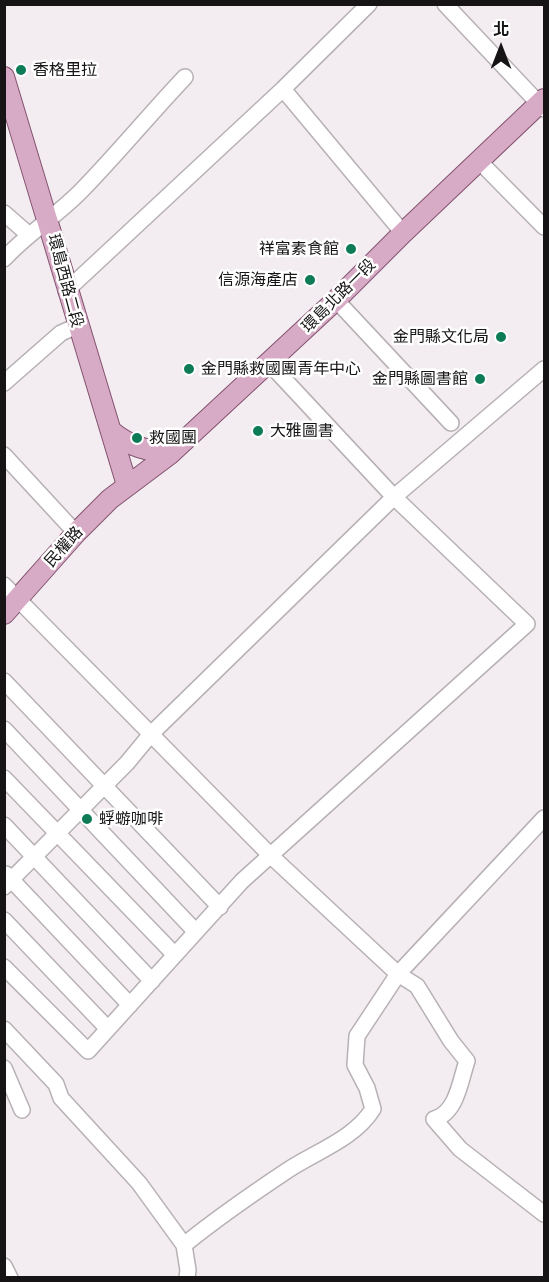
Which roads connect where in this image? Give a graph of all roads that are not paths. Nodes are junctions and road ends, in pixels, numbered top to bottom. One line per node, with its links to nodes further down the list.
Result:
1 (369, 4): 5 (street)
2 (445, 4): 6 (street)
3 (4, 77): 9 (main road, 環島西路二段)
4 (185, 77): 9 (street)
5 (283, 89): 11 (street); 14 (street)
6 (543, 104): 7 (main road, 環島北路一段)
7 (480, 162): 10 (street); 11 (main road, 環島北路一段)
8 (4, 213): 12 (street)
9 (49, 220): 12 (street); 14 (main road, 環島西路二段)
10 (544, 227)
11 (403, 232): 15 (main road, 環島北路一段)
12 (28, 234): 13 (street)
13 (4, 259)
14 (66, 291): 16 (main road, 環島西路二段)
15 (336, 300): 17 (main road, 環島北路一段); 20 (street)
16 (77, 326): 19 (street); 21 (main road, 環島西路二段)
17 (269, 363): 23 (main road, 環島北路一段); 25 (street)
18 (544, 369): 25 (street)
19 (4, 383)
20 (451, 423)
21 (111, 431): 23 (main road); 24 (main road, 環島西路二段)
22 (4, 454): 26 (street)
23 (170, 454): 24 (main road, 環島北路一段)
24 (127, 485): 26 (main road, 民權路)
25 (394, 497): 31 (street); 38 (street)
26 (76, 532): 27 (main road, 民權路)
27 (11, 592): 28 (main road, 民權路); 31 (street)
28 (4, 614)
29 (4, 681): 33 (street)
30 (4, 729): 34 (street)
31 (151, 734): 33 (street); 38 (street)
32 (4, 777): 37 (street)
33 (103, 787): 34 (street); 41 (street)
34 (80, 810): 37 (street); 43 (street)
35 (544, 818): 46 (street)
36 (4, 825): 39 (street)
37 (57, 834): 39 (street); 44 (street)
38 (270, 855): 41 (street); 46 (street)
39 (34, 856): 40 (street); 47 (street)
40 (7, 879): 48 (street)
41 (219, 907): 43 (street)
42 (4, 920): 50 (street)
43 (196, 932): 44 (street)
44 (175, 955): 47 (street)
45 (4, 968): 50 (street)
46 (398, 974): 53 (street); 54 (street)
47 (152, 981): 48 (street)
48 (129, 1005): 50 (street)
49 (4, 1029): 54 (street)
50 (108, 1029)
51 (4, 1068): 52 (street)
52 (22, 1110)
53 (544, 1214)
54 (184, 1245): 57 (street)
55 (4, 1266): 56 (street)
56 (10, 1278)
57 (187, 1278)

